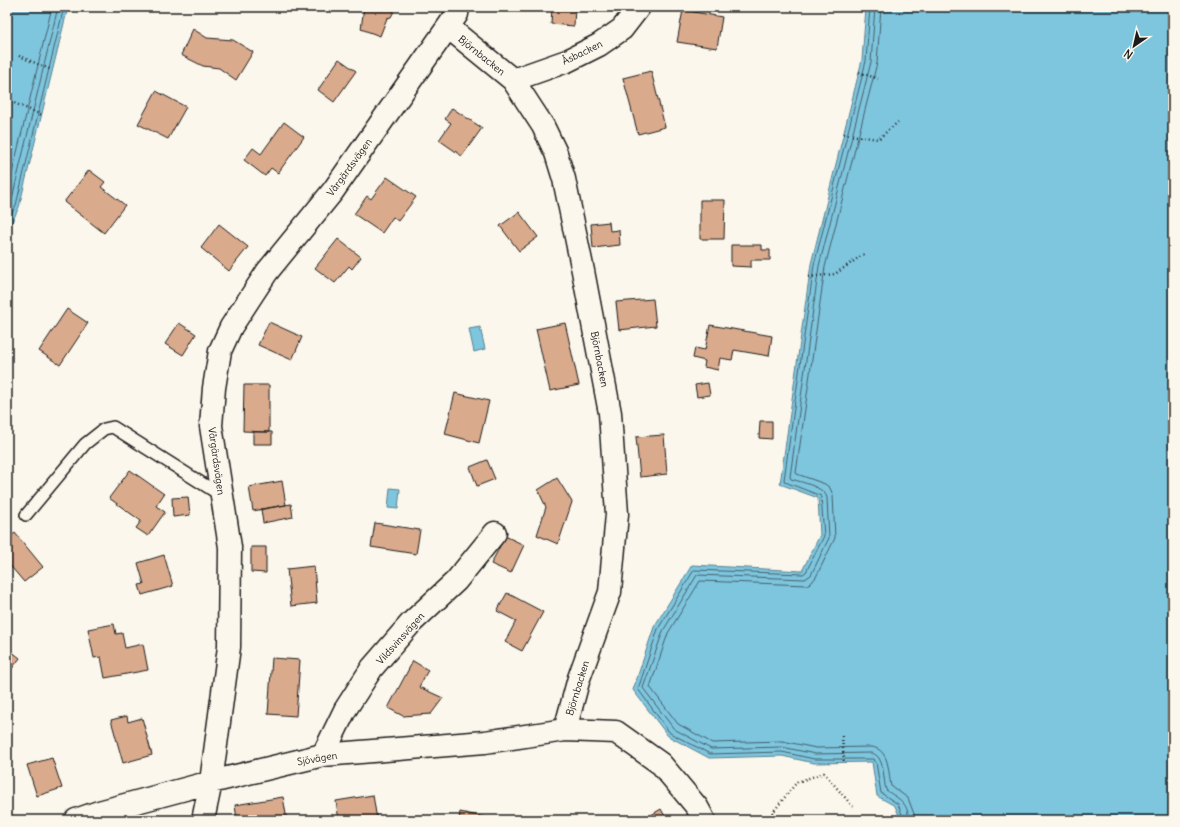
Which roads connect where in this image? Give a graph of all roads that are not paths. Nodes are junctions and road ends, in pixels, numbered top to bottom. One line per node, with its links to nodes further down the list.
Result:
1 (458, 7): 3 (street, Vårgärdsvägen)
2 (639, 7): 4 (street, Åsbacken)
3 (448, 27): 4 (street, Björnbacken); 5 (street, Vårgärdsvägen)
4 (513, 80): 8 (street, Björnbacken)
5 (222, 496): 6 (lane); 10 (street, Vårgärdsvägen)
6 (26, 515)
7 (495, 533): 9 (street, Vildsvinsvägen)
8 (565, 730): 9 (street, Sjövägen); 13 (street, Sjövägen)
9 (323, 755): 10 (street, Sjövägen)
10 (211, 782): 11 (street, Sjövägen); 12 (street, Vårgärdsvägen)
11 (76, 820)
12 (203, 820)
13 (704, 820)

